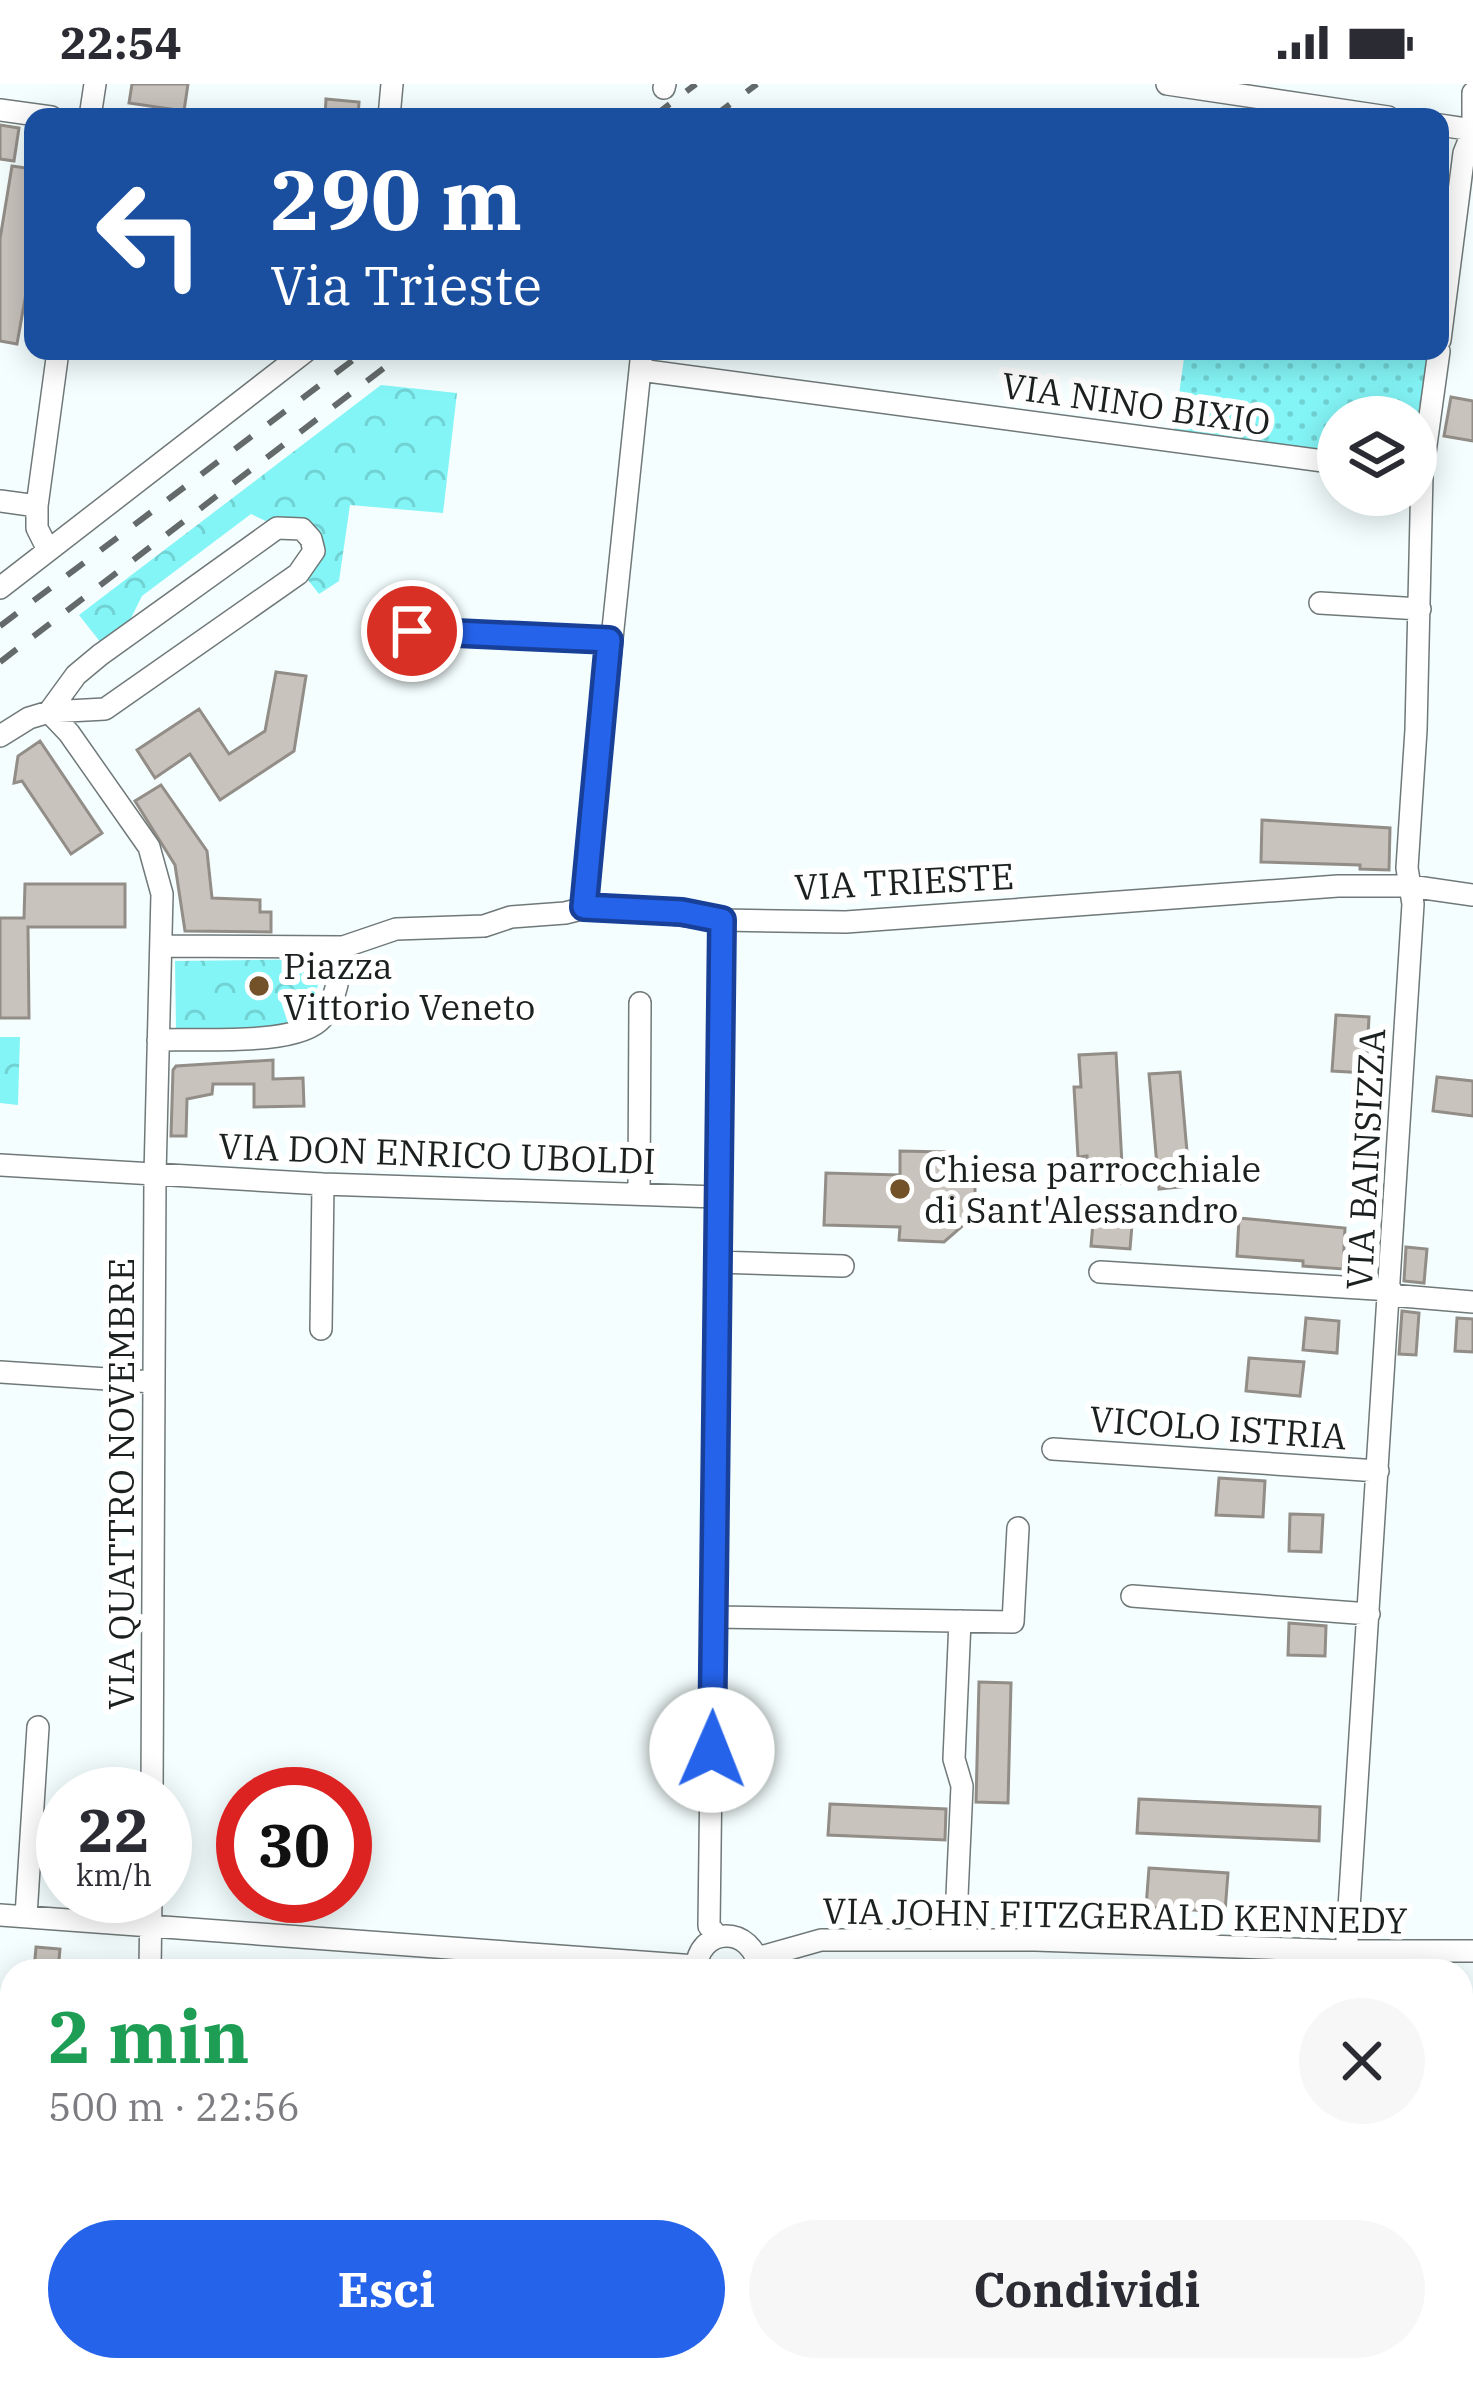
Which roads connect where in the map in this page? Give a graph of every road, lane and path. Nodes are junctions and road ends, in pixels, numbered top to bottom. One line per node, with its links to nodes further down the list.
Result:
1 (1167, 84): 3 (street)
2 (1473, 93): 4 (street)
3 (1328, 108)
4 (1473, 129): 5 (street)
5 (1449, 270)
6 (57, 360): 13 (street)
7 (294, 360): 15 (street)
8 (1437, 360): 10 (street, VIA BAINSIZZA)
9 (641, 361): 11 (street, VIA NINO BIXIO); 20 (street)
10 (1431, 396)
11 (1317, 461)
12 (0, 501): 13 (street)
13 (37, 506): 15 (street)
14 (1419, 516): 18 (street, VIA BAINSIZZA)
15 (48, 550): 16 (street)
16 (0, 587)
17 (1319, 603): 18 (street)
18 (1420, 610): 23 (street, VIA BAINSIZZA)
19 (412, 631): 20 (street)
20 (609, 640): 25 (street)
21 (50, 712): 21 (street); 22 (street); 27 (street, VIA QUATTRO NOVEMBRE)
22 (0, 736)
23 (1410, 886): 24 (street, VIA TRIESTE); 26 (street, VIA TRIESTE); 39 (street, VIA BAINSIZZA)
24 (1473, 895)
25 (584, 907): 26 (street, VIA TRIESTE); 28 (street, VIA TRIESTE)
26 (722, 920): 35 (street)
27 (161, 946): 28 (street); 30 (street, VIA QUATTRO NOVEMBRE)
28 (344, 947): 30 (street)
29 (640, 1003): 34 (street)
30 (158, 1040): 32 (street, VIA QUATTRO NOVEMBRE)
31 (0, 1165): 32 (street, VIA DON ENRICO UBOLDI)
32 (154, 1175): 33 (street, VIA DON ENRICO UBOLDI); 43 (street, VIA QUATTRO NOVEMBRE)
33 (323, 1184): 34 (street, VIA DON ENRICO UBOLDI); 41 (street)
34 (638, 1194): 35 (street, VIA DON ENRICO UBOLDI)
35 (717, 1197): 36 (street)
36 (717, 1262): 37 (street); 49 (street)
37 (843, 1266)
38 (1100, 1272): 39 (street)
39 (1391, 1293): 40 (street); 45 (street, VIA BAINSIZZA)
40 (1473, 1302)
41 (321, 1329)
42 (0, 1372): 43 (street)
43 (153, 1382): 52 (street, VIA QUATTRO NOVEMBRE)
44 (1053, 1449): 45 (street, VICOLO ISTRIA)
45 (1378, 1471): 48 (street, VIA BAINSIZZA)
46 (1018, 1528): 50 (street)
47 (1132, 1596): 48 (street)
48 (1369, 1614): 65 (street, VIA BAINSIZZA)
49 (715, 1617): 50 (street); 56 (street)
50 (960, 1622): 57 (street)
51 (38, 1726): 54 (street)
52 (152, 1767)
53 (0, 1915): 54 (street)
54 (26, 1916): 55 (street)
55 (151, 1925): 59 (street); 60 (street)
56 (718, 1937): 61 (street); 62 (street)
57 (955, 1940): 63 (street, VIA JOHN FITZGERALD KENNEDY); 64 (street, VIA JOHN FITZGERALD KENNEDY)
58 (1473, 1951): 66 (street, VIA JOHN FITZGERALD KENNEDY)
59 (150, 1959)
60 (572, 1959)
61 (699, 1959)
62 (756, 1959)
63 (771, 1959)
64 (1309, 1959)
65 (1346, 1959)
66 (1371, 1959)

